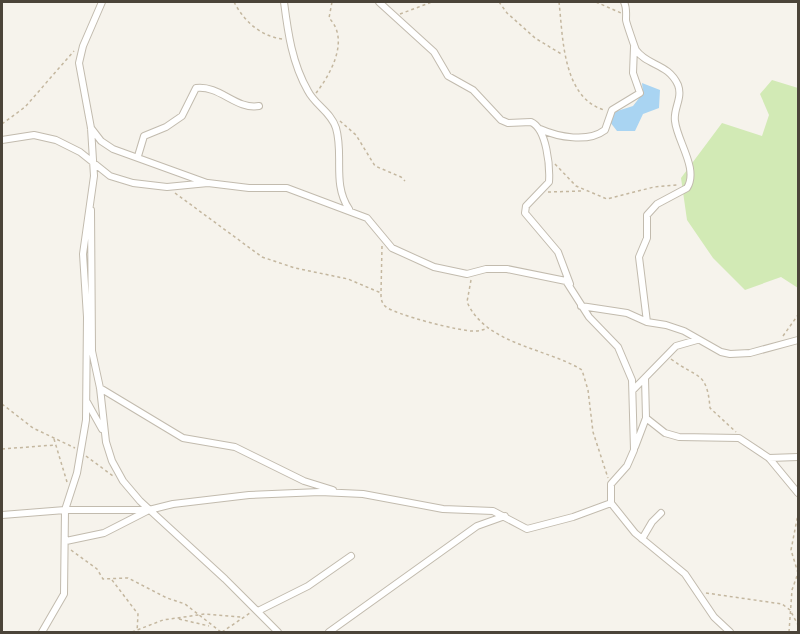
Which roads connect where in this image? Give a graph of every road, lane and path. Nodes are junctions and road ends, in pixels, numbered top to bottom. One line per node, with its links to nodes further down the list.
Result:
1 (102, 2): 14 (street)
2 (234, 2): 13 (path)
3 (284, 2): 13 (street)
4 (332, 2): 17 (path)
5 (380, 2): 11 (street)
6 (432, 2): 11 (path)
7 (499, 2): 16 (path)
8 (559, 2): 16 (path)
9 (596, 2): 12 (path)
10 (624, 2): 12 (street)
11 (394, 16): 23 (street)
12 (626, 18): 15 (street)
13 (289, 40): 17 (street)
14 (83, 46): 21 (path); 22 (street)
15 (634, 47): 19 (street); 31 (street)
16 (564, 56): 19 (path)
17 (312, 97): 20 (street)
18 (259, 106): 25 (street)
19 (610, 112): 23 (street)
20 (329, 115): 28 (path); 35 (street)
21 (2, 124)
22 (92, 128): 25 (street); 27 (street)
23 (540, 129): 33 (street)
24 (2, 140): 27 (street)
25 (138, 156): 29 (street)
26 (553, 159): 32 (path)
27 (92, 161): 30 (street); 34 (street)
28 (405, 181)
29 (208, 183): 30 (street); 35 (street)
30 (167, 187): 39 (path)
31 (687, 188): 32 (path); 42 (street)
32 (583, 191): 33 (path)
33 (541, 193): 38 (street)
34 (90, 203): 49 (street); 51 (street)
35 (349, 210): 36 (street)
36 (383, 239): 37 (street); 39 (path)
37 (472, 273): 38 (street); 43 (path)
38 (570, 287): 40 (street)
39 (381, 293): 43 (path)
40 (581, 306): 42 (street); 50 (street)
41 (798, 315): 46 (path)
42 (647, 322): 44 (street)
43 (489, 327): 64 (path)
44 (698, 340): 46 (street); 47 (street)
45 (798, 340): 46 (street)
46 (777, 344)
47 (666, 356): 48 (street); 55 (path)
48 (645, 378): 50 (street); 53 (street)
49 (100, 388): 54 (street); 66 (street)
50 (633, 390): 60 (street)
51 (86, 401): 54 (street); 59 (street)
52 (2, 404): 56 (path)
53 (646, 418): 55 (street); 60 (street)
54 (104, 432): 63 (street)
55 (739, 438): 62 (street)
56 (54, 439): 57 (path); 59 (path)
57 (56, 445): 58 (path); 65 (path)
58 (2, 449)
59 (81, 450): 63 (path); 65 (street)
60 (634, 450): 64 (street)
61 (798, 457): 62 (street)
62 (769, 458): 67 (street)
63 (123, 481): 70 (street)
64 (611, 484): 68 (street)
65 (69, 492): 69 (street)
66 (344, 493): 70 (street); 74 (street)
67 (798, 493)
68 (611, 503): 74 (street); 75 (street)
69 (65, 510): 70 (street); 73 (street); 76 (street)
70 (149, 510): 76 (street); 81 (street)
71 (662, 513): 75 (street)
72 (798, 514): 80 (path)
73 (2, 515)
74 (505, 516): 92 (street)
75 (642, 539): 79 (street)
76 (66, 543): 78 (path); 88 (street)
77 (351, 556): 81 (street)
78 (111, 579): 82 (path); 87 (path)
79 (696, 591): 80 (path); 93 (street)
80 (790, 610): 85 (path); 94 (path)
81 (258, 611): 83 (path); 91 (street)
82 (199, 615): 83 (path); 84 (path); 86 (path)
83 (241, 617): 90 (path)
84 (179, 619): 86 (path); 87 (path)
85 (798, 625)
86 (210, 626): 90 (path)
87 (137, 631): 89 (path)
88 (42, 633)
89 (132, 633)
90 (221, 633)
91 (278, 633)
92 (329, 633)
93 (730, 633)
94 (789, 633)

